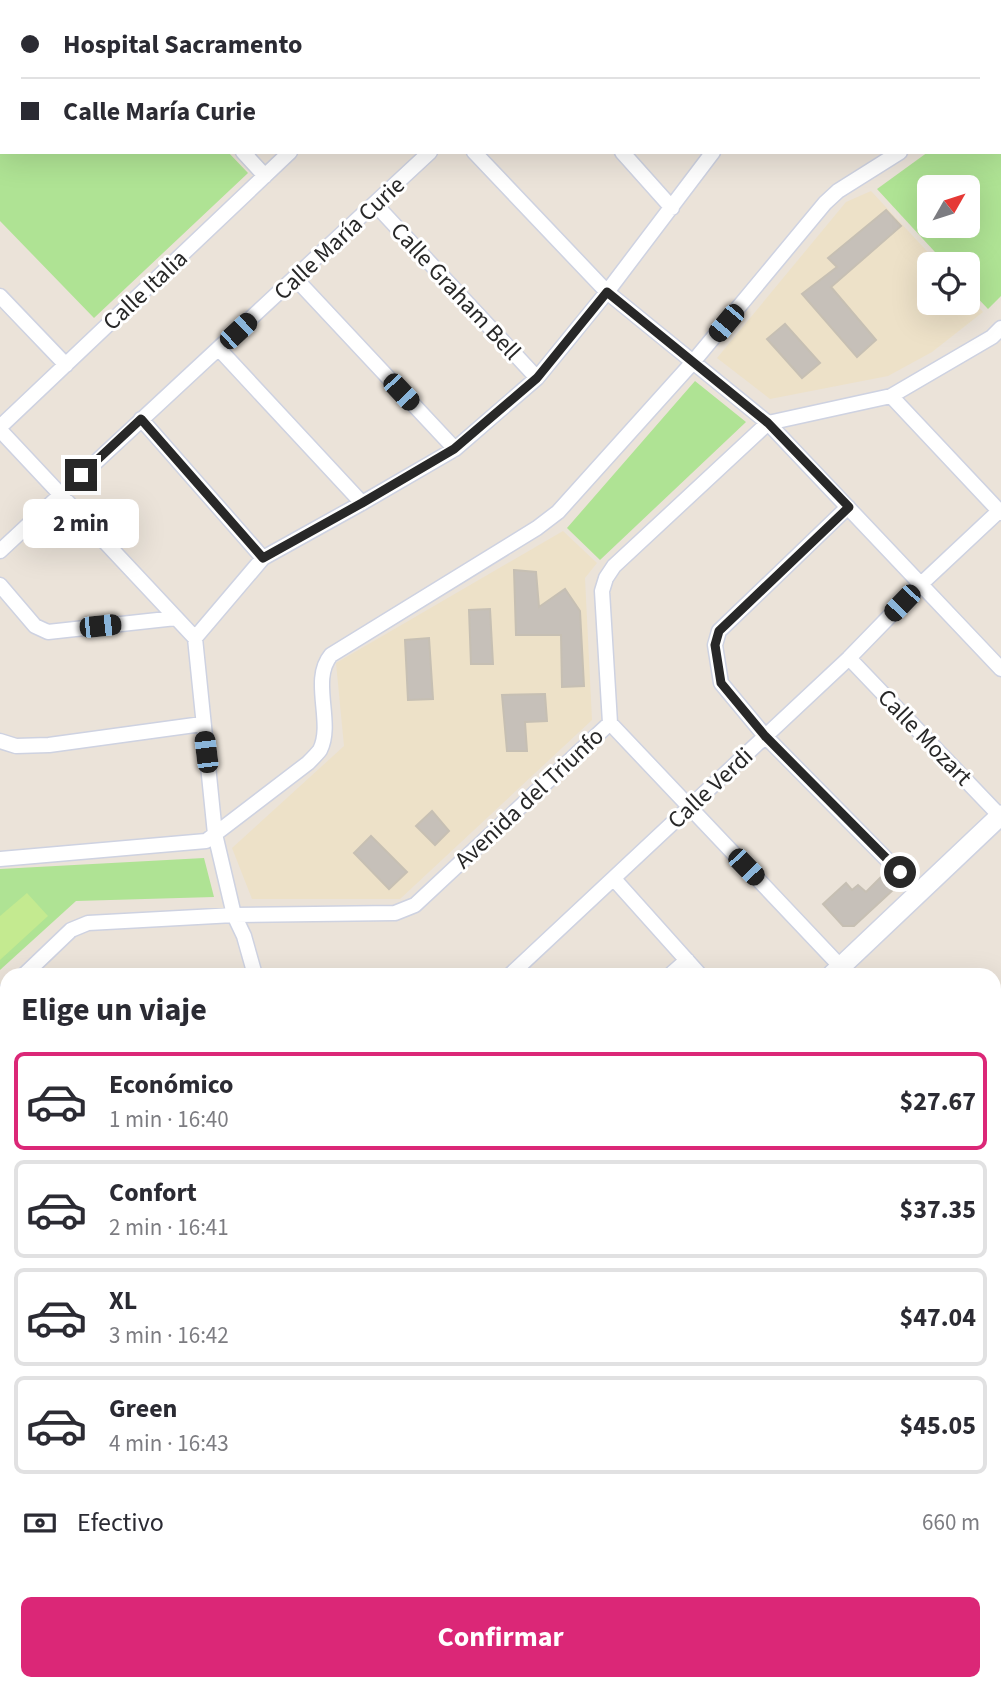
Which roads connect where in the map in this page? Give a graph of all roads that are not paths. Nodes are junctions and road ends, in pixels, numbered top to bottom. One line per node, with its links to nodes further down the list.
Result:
1 (245, 154): 8 (street)
2 (288, 154): 8 (street, Calle Italia)
3 (428, 154): 9 (street, Calle María Curie)
4 (476, 154): 12 (street)
5 (624, 154): 10 (street)
6 (712, 154): 10 (street)
7 (897, 154): 16 (street)
8 (265, 176): 17 (street, Calle Italia)
9 (375, 204): 11 (street, Calle María Curie); 18 (street, Calle Graham Bell)
10 (672, 208): 12 (street)
11 (295, 278): 15 (street, Calle María Curie); 23 (street)
12 (607, 292): 16 (street); 18 (street)
13 (0, 296): 17 (street)
14 (998, 337): 19 (street)
15 (219, 349): 20 (street, Calle María Curie); 25 (street)
16 (693, 362): 21 (street); 42 (street)
17 (66, 365): 22 (street, Calle Italia)
18 (537, 378): 23 (street)
19 (891, 396): 21 (street); 27 (street)
20 (141, 419): 24 (street, Calle María Curie); 29 (street)
21 (768, 423): 26 (street); 36 (street, Avenida del Triunfo)
22 (0, 428): 24 (street)
23 (454, 449): 25 (street)
24 (61, 494): 28 (street, Calle María Curie); 32 (street)
25 (362, 503): 29 (street)
26 (849, 507): 31 (street); 38 (street)
27 (1000, 512): 31 (street, Calle Verdi)
28 (0, 551)
29 (263, 558): 33 (street)
30 (0, 585): 32 (street)
31 (920, 585): 34 (street, Calle Verdi); 35 (street)
32 (176, 618): 33 (street)
33 (195, 638): 37 (street)
34 (849, 658): 38 (street, Calle Verdi); 41 (street, Calle Mozart)
35 (1001, 668)
36 (610, 723): 40 (street); 46 (street, Avenida del Triunfo)
37 (202, 724): 39 (street); 42 (street)
38 (765, 736): 40 (street, Calle Verdi); 45 (street)
39 (0, 741)
40 (689, 807): 44 (street, Calle Verdi); 53 (street)
41 (1000, 816): 45 (street)
42 (215, 834): 43 (street); 46 (street)
43 (0, 859)
44 (614, 879): 47 (street); 50 (street, Calle Verdi)
45 (919, 892): 54 (street)
46 (234, 915): 48 (street, Avenida del Triunfo); 49 (street)
47 (687, 960): 51 (street); 52 (street)
48 (31, 968)
49 (253, 968)
50 (518, 968)
51 (678, 968)
52 (694, 968)
53 (833, 968)
54 (839, 968)

